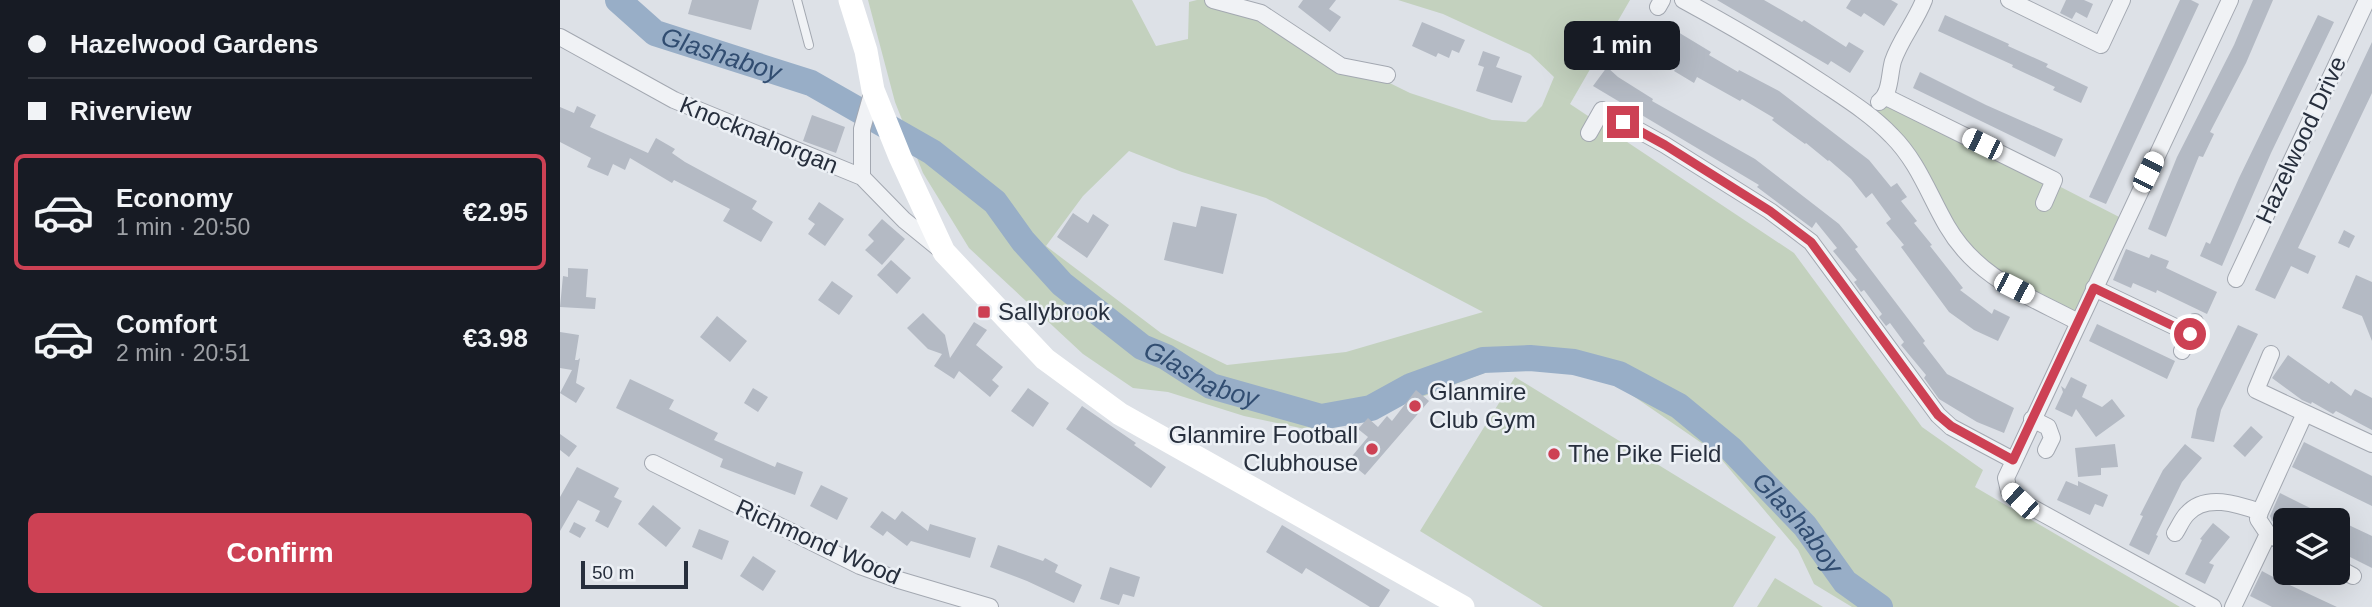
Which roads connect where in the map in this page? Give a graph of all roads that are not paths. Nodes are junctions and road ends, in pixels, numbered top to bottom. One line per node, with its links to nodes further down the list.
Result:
1 (797, 0): 11 (lane)
2 (850, 0): 13 (main road)
3 (1213, 0): 12 (street)
4 (1683, 0): 15 (street)
5 (1924, 0): 14 (street)
6 (2009, 0): 7 (street)
7 (2122, 0)
8 (2230, 0): 21 (street)
9 (2367, 0): 20 (street, Hazelwood Drive)
10 (560, 37): 17 (street, Knocknahorgan)
11 (809, 45)
12 (1387, 75)
13 (873, 90): 17 (street); 19 (main road)
14 (1885, 97): 15 (street); 18 (street)
15 (1866, 112): 22 (street)
16 (1589, 133): 29 (street)
17 (862, 177): 19 (street, Knocknahorgan)
18 (2044, 203)
19 (944, 252): 36 (main road)
20 (2236, 279)
21 (2094, 288): 22 (street); 23 (street)
22 (2078, 322): 26 (street)
23 (2182, 351)
24 (2272, 354): 25 (street)
25 (2305, 413): 27 (street); 31 (street)
26 (2032, 419): 28 (street); 29 (street)
27 (2372, 444)
28 (2046, 450)
29 (2013, 460): 37 (street)
30 (653, 464): 35 (street, Richmond Wood)
31 (2260, 512): 32 (street); 33 (street)
32 (2175, 533)
33 (2268, 534): 34 (street); 38 (street)
34 (2273, 536)
35 (990, 607)
36 (1463, 607)
37 (2213, 607)
38 (2233, 607)

